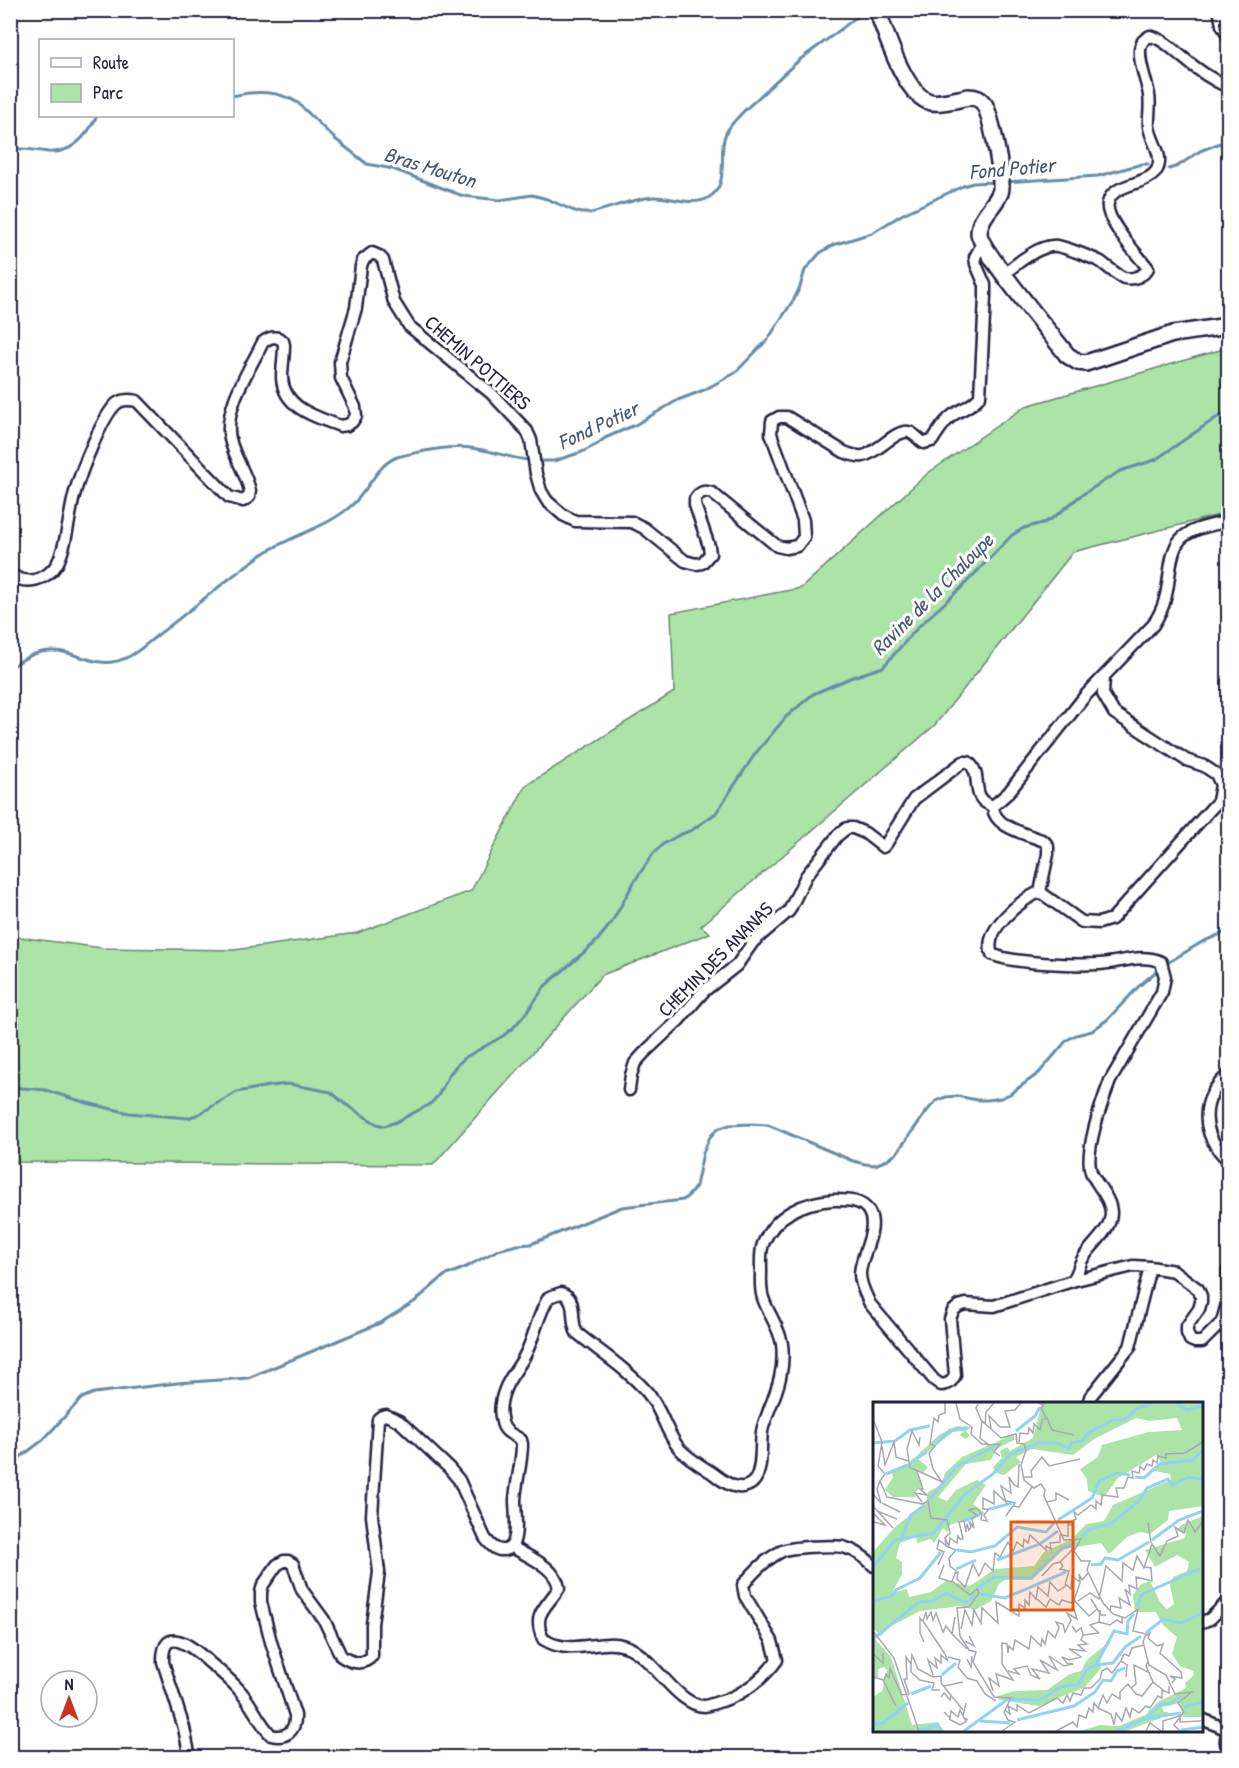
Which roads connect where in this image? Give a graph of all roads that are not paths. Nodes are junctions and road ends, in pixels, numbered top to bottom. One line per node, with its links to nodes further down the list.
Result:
1 (877, 10): 5 (main road)
2 (1219, 10): 3 (street)
3 (1228, 36)
4 (1228, 87): 6 (street)
5 (982, 244): 6 (main road); 9 (street, CHEMIN POTTIERS)
6 (1004, 274): 7 (main road)
7 (1228, 326)
8 (1228, 521): 10 (street)
9 (10, 573)
10 (1104, 677): 11 (street); 12 (street)
11 (993, 806): 12 (street, CHEMIN DES ANANAS); 14 (street, CHEMIN DES ANANAS)
12 (1040, 892): 18 (street)
13 (1228, 1075): 15 (street)
14 (629, 1090)
15 (1228, 1160)
16 (1150, 1267): 17 (street); 18 (street); 19 (street)
17 (1228, 1270)
18 (1072, 1281): 20 (street)
19 (1089, 1402)
20 (512, 1547): 21 (street); 27 (street)
21 (873, 1565)
22 (1228, 1600): 23 (street)
23 (1203, 1622)
24 (1203, 1719): 25 (street)
25 (1228, 1731): 26 (street)
26 (1228, 1750)
27 (190, 1758)

